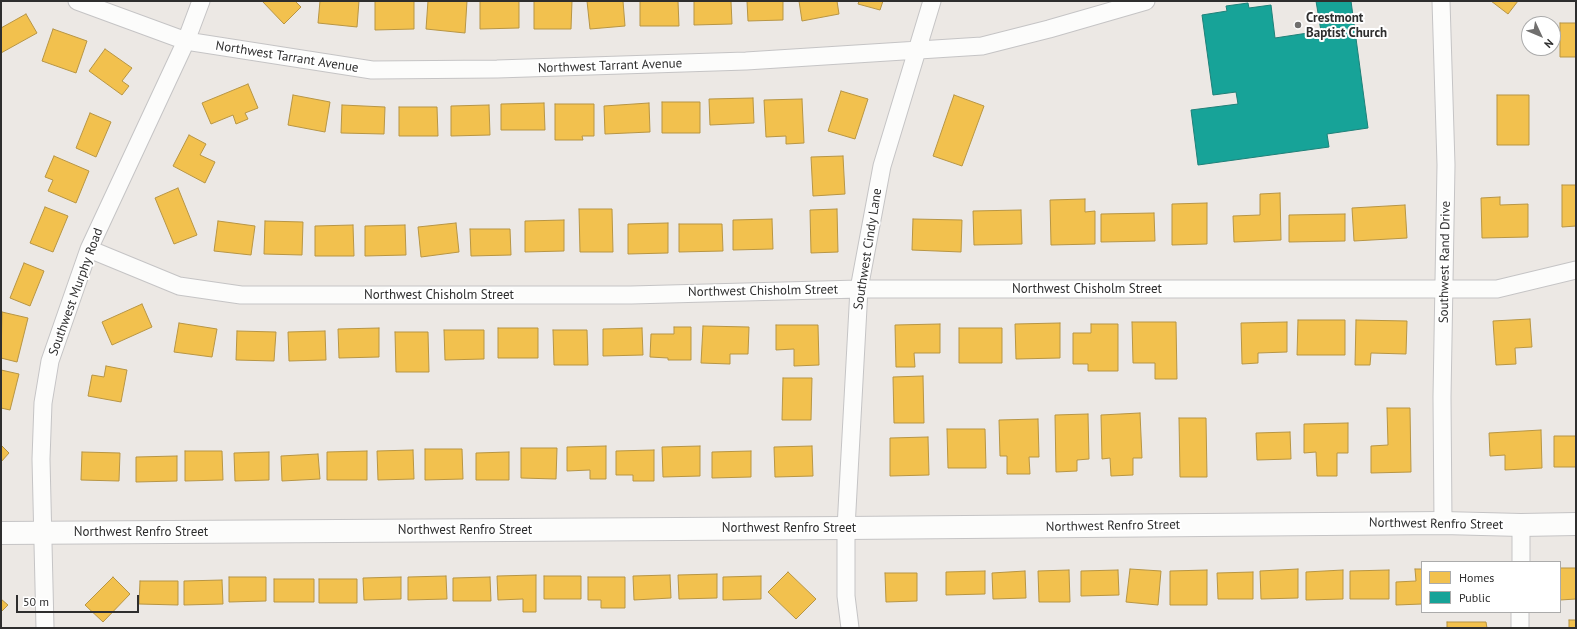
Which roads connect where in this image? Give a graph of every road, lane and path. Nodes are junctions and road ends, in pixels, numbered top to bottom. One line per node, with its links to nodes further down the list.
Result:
1 (77, 1): 6 (street, Northwest Tarrant Avenue)
2 (201, 1): 6 (street, Southwest Murphy Road)
3 (932, 1): 7 (street, Southwest Cindy Lane)
4 (1146, 1): 7 (street, Northwest Tarrant Avenue)
5 (1442, 1): 11 (street, Southwest Rand Drive)
6 (186, 41): 7 (street, Northwest Tarrant Avenue); 8 (street, Southwest Murphy Road)
7 (916, 50): 10 (street, Southwest Cindy Lane)
8 (89, 249): 10 (street, Northwest Chisholm Street); 17 (street, Southwest Murphy Road)
9 (1576, 270): 11 (street, Northwest Chisholm Street)
10 (859, 289): 11 (street, Northwest Chisholm Street); 15 (street, Southwest Cindy Lane)
11 (1445, 289): 12 (street, Southwest Rand Drive)
12 (1443, 523): 14 (main road, Northwest Renfro Street); 15 (main road, Northwest Renfro Street)
13 (1576, 524): 14 (main road, Northwest Renfro Street)
14 (1521, 525): 18 (street)
15 (846, 528): 17 (main road, Northwest Renfro Street); 21 (street, Southwest Cindy Lane)
16 (1, 532): 17 (main road, Northwest Renfro Street)
17 (42, 532): 20 (street, Southwest Murphy Road)
18 (1521, 561)
19 (1520, 613): 22 (street)
20 (45, 628)
21 (850, 628)
22 (1520, 628)

